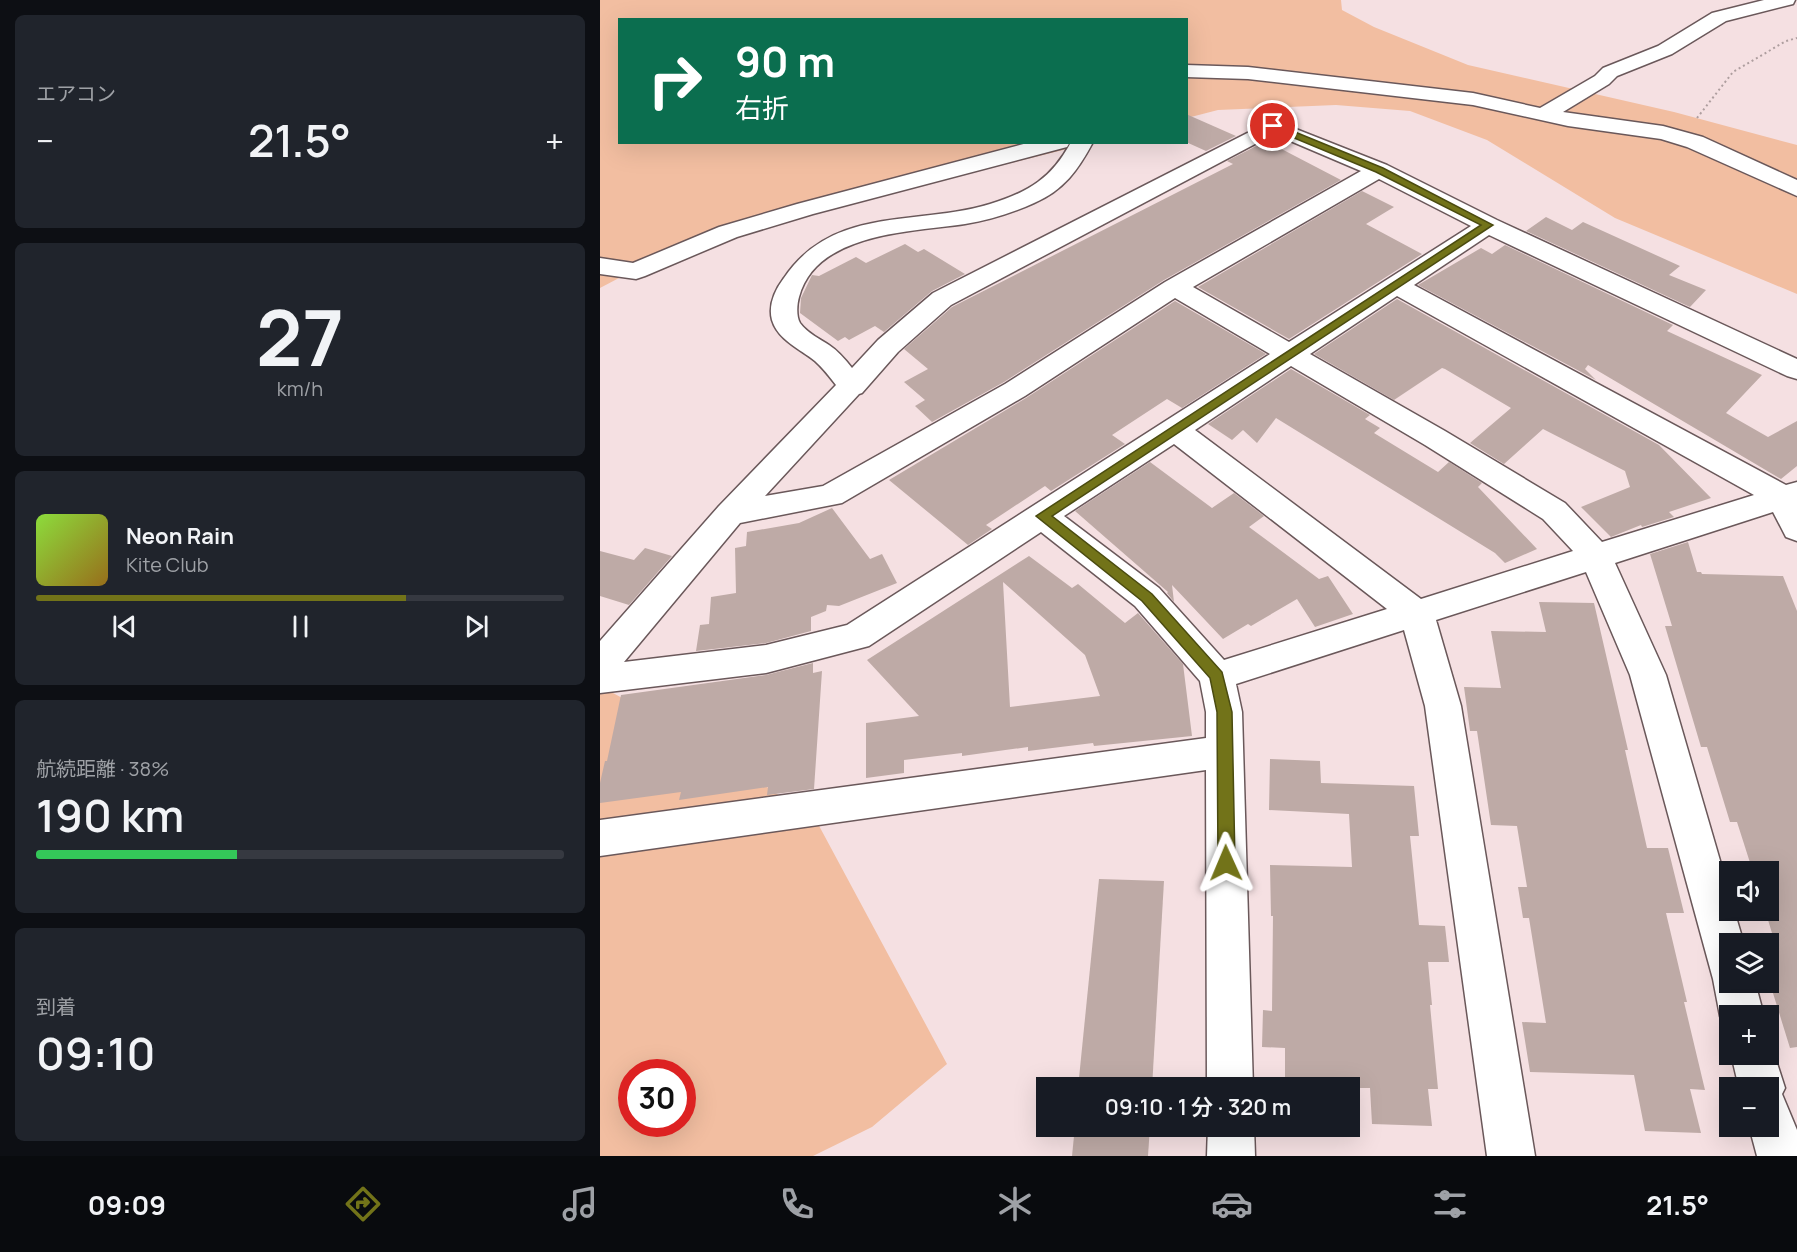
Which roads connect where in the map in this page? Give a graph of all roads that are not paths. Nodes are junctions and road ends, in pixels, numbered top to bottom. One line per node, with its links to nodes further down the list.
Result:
1 (1786, 0): 3 (street)
2 (1188, 70): 3 (street)
3 (1543, 115): 7 (street)
4 (1051, 144): 9 (street)
5 (1081, 144): 14 (street)
6 (1379, 170): 8 (street); 11 (street); 14 (street)
7 (1797, 189)
8 (1488, 225): 10 (street); 13 (street)
9 (600, 266)
10 (1396, 285): 12 (street); 16 (street)
11 (1174, 287): 12 (street); 17 (street)
12 (1287, 354): 15 (street); 20 (street)
13 (1797, 370)
14 (852, 387): 17 (street)
15 (1174, 429): 18 (street); 21 (street)
16 (1790, 495): 19 (street); 20 (street)
17 (730, 514): 22 (street)
18 (1042, 516): 23 (street); 24 (street)
19 (1797, 529)
20 (1596, 556): 21 (street); 27 (street)
21 (1417, 614): 23 (street); 32 (street)
22 (600, 665)
23 (1217, 676): 25 (street)
24 (600, 679)
25 (1224, 751): 26 (street); 28 (street)
26 (600, 838)
27 (1720, 933)
28 (1230, 1077)
29 (1231, 1137): 31 (street)
30 (1776, 1137): 33 (street)
31 (1231, 1156)
32 (1511, 1156)
33 (1781, 1156)

